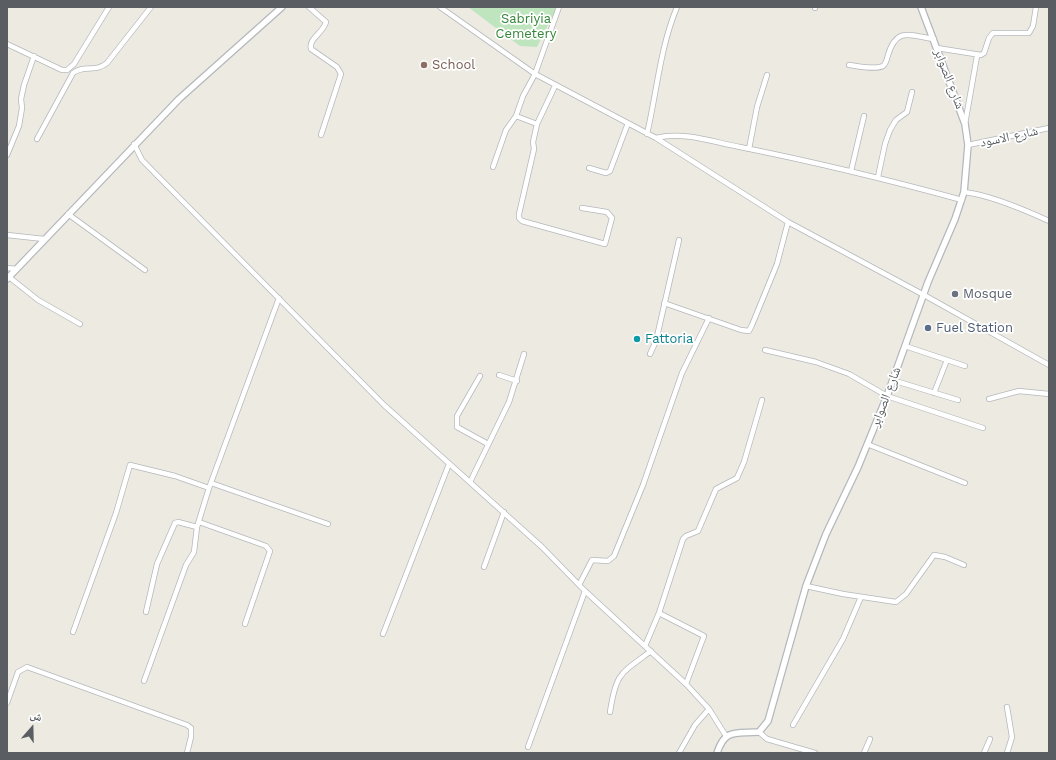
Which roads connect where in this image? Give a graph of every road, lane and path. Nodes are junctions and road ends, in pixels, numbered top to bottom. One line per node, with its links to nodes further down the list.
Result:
1 (109, 7): 13 (street)
2 (151, 7): 29 (street)
3 (282, 7): 30 (street)
4 (309, 7): 27 (street)
5 (440, 7): 16 (street)
6 (559, 7): 16 (street)
7 (678, 7): 26 (street)
8 (921, 7): 10 (street, شارع الصوابر)
9 (1036, 7): 14 (street)
10 (934, 39): 12 (street, شارع الصوابر); 15 (street)
11 (7, 44): 13 (street)
12 (938, 48): 14 (street); 24 (street, شارع الصوابر)
13 (34, 56): 33 (street)
14 (977, 56): 24 (street)
15 (849, 65)
16 (535, 74): 18 (street); 20 (street)
17 (766, 75): 32 (street)
18 (555, 86): 22 (street); 23 (street)
19 (912, 92): 37 (street)
20 (516, 116): 23 (street); 34 (street)
21 (864, 116): 36 (street)
22 (628, 123): 26 (street); 35 (street)
23 (537, 124): 40 (street)
24 (965, 124): 31 (street, شارع الصوابر)
25 (1049, 128): 31 (street, شارع الاسود)
26 (647, 134): 28 (street)
27 (321, 135)
28 (656, 138): 32 (street); 43 (street)
29 (37, 139)
30 (134, 144): 41 (street); 52 (street)
31 (968, 145): 38 (street, شارع الصوابر)
32 (749, 149): 36 (street)
33 (7, 156)
34 (493, 167)
35 (589, 168)
36 (851, 170): 37 (street)
37 (878, 177): 39 (street)
38 (964, 192): 39 (street, شارع الصوابر); 42 (street)
39 (962, 200): 51 (street, شارع الصوابر)
40 (582, 208)
41 (68, 214): 45 (street); 49 (street)
42 (1049, 221)
43 (788, 222): 51 (street); 54 (street)
44 (7, 235): 45 (street)
45 (44, 239): 48 (street)
46 (679, 240): 53 (street)
47 (7, 268): 48 (street)
48 (16, 269): 50 (street)
49 (145, 270)
50 (8, 278): 55 (street)
51 (924, 295): 56 (street, شارع الصوابر); 61 (street)
52 (279, 298): 76 (street); 79 (street)
53 (664, 302): 54 (street); 59 (street)
54 (709, 318): 86 (street)
55 (80, 324)
56 (905, 346): 60 (street); 66 (street, شارع الصوابر)
57 (765, 350): 69 (street)
58 (524, 354): 65 (street)
59 (650, 354)
60 (947, 360): 62 (street); 67 (street)
61 (1049, 365)
62 (965, 366)
63 (480, 376): 74 (street)
64 (499, 376): 65 (street)
65 (517, 380): 74 (street)
66 (892, 380): 67 (street); 69 (street, شارع الصوابر)
67 (934, 393): 72 (street)
68 (1049, 394): 70 (street)
69 (887, 396): 73 (street); 75 (street, شارع الصوابر)
70 (989, 399)
71 (762, 400): 91 (street)
72 (958, 400)
73 (983, 428)
74 (488, 444): 77 (street)
75 (867, 444): 78 (street); 87 (street, شارع الصوابر)
76 (449, 464): 77 (street); 94 (street)
77 (470, 482): 80 (street)
78 (965, 483)
79 (210, 486): 81 (street); 82 (street); 93 (street)
80 (504, 512): 85 (street); 86 (street)
81 (199, 522): 83 (street); 92 (street)
82 (328, 524)
83 (198, 527): 90 (street); 97 (street)
84 (964, 565): 89 (street)
85 (484, 567)
86 (579, 585): 88 (street)
87 (806, 586): 89 (street); 104 (street, شارع الصوابر)
88 (585, 591): 95 (street); 108 (street)
89 (861, 596): 103 (street)
90 (146, 612)
91 (659, 613): 95 (street); 98 (street)
92 (245, 624)
93 (73, 632)
94 (383, 634)
95 (645, 646): 96 (street)
96 (651, 651): 98 (street); 102 (street)
97 (144, 681)
98 (686, 684): 101 (street)
99 (7, 703): 109 (street)
100 (1007, 707): 115 (street)
101 (709, 709): 105 (street); 110 (street)
102 (610, 712)
103 (793, 725)
104 (759, 732): 105 (street); 112 (street)
105 (726, 736): 111 (street)
106 (870, 739): 113 (street)
107 (990, 739): 114 (street)
108 (528, 747)
109 (187, 753)
110 (679, 753)
111 (717, 753)
112 (815, 753)
113 (864, 753)
114 (984, 753)
115 (1007, 753)

